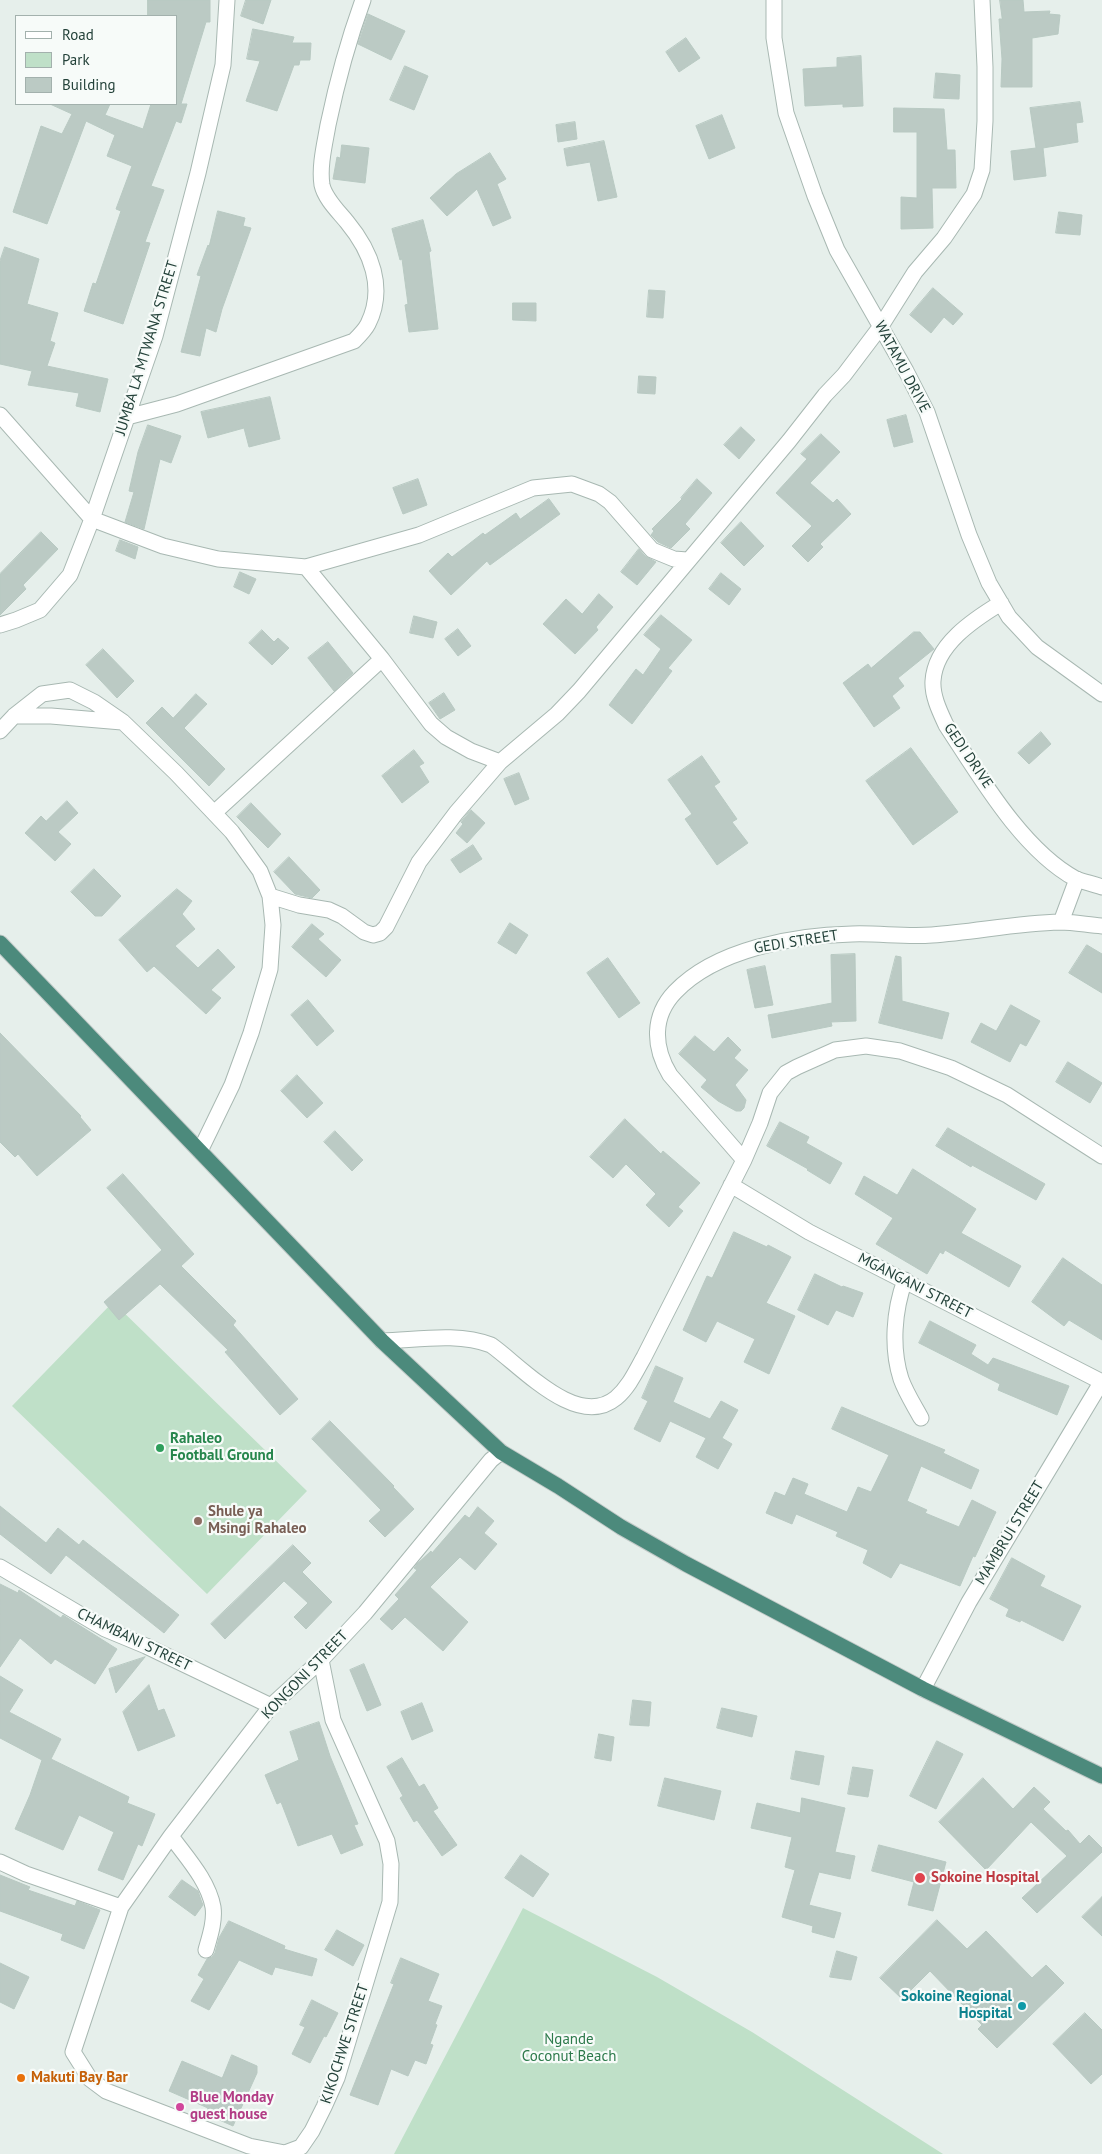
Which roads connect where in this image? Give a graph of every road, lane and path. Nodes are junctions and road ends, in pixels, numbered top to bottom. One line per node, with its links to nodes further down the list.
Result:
1 (227, 0): 7 (street, JUMBA LA MTWANA STREET)
2 (363, 0): 7 (street)
3 (774, 0): 5 (street, WATAMU DRIVE)
4 (982, 0): 5 (street)
5 (881, 326): 9 (street); 11 (street, WATAMU DRIVE)
6 (0, 416): 8 (street)
7 (127, 417): 8 (street, JUMBA LA MTWANA STREET)
8 (92, 519): 10 (street); 12 (street, JUMBA LA MTWANA STREET)
9 (688, 560): 10 (street); 18 (street)
10 (306, 567): 13 (street)
11 (1001, 603): 14 (street, WATAMU DRIVE); 20 (street, GEDI DRIVE)
12 (0, 625)
13 (382, 658): 18 (street); 19 (street)
14 (1102, 694)
15 (14, 716): 16 (street); 16 (street); 17 (street)
16 (123, 722): 19 (street)
17 (0, 730)
18 (500, 762): 22 (street)
19 (214, 813): 22 (street)
20 (1078, 879): 21 (street, GEDI DRIVE); 23 (street)
21 (1102, 886)
22 (270, 896): 26 (street)
23 (1061, 922): 24 (street, GEDI STREET); 28 (street, GEDI STREET)
24 (1102, 926)
25 (0, 943): 26 (highway)
26 (200, 1151): 31 (highway)
27 (1102, 1156): 28 (street)
28 (744, 1160): 29 (street)
29 (731, 1185): 30 (street, MGANGANI STREET); 31 (street)
30 (905, 1280): 32 (street, MGANGANI STREET); 33 (street)
31 (382, 1341): 34 (highway)
32 (1102, 1381): 37 (street, MAMBRUI STREET)
33 (920, 1418)
34 (500, 1452): 36 (street, KONGONI STREET); 37 (highway)
35 (0, 1567): 38 (street, CHAMBANI STREET)
36 (321, 1660): 38 (street, KONGONI STREET); 42 (street, KIKOCHWE STREET)
37 (923, 1689): 39 (highway)
38 (271, 1706): 40 (street, KONGONI STREET)
39 (1102, 1776)
40 (170, 1836): 42 (street, KONGONI STREET); 43 (street)
41 (0, 1862): 42 (street)
42 (121, 1907)
43 (206, 1950)

